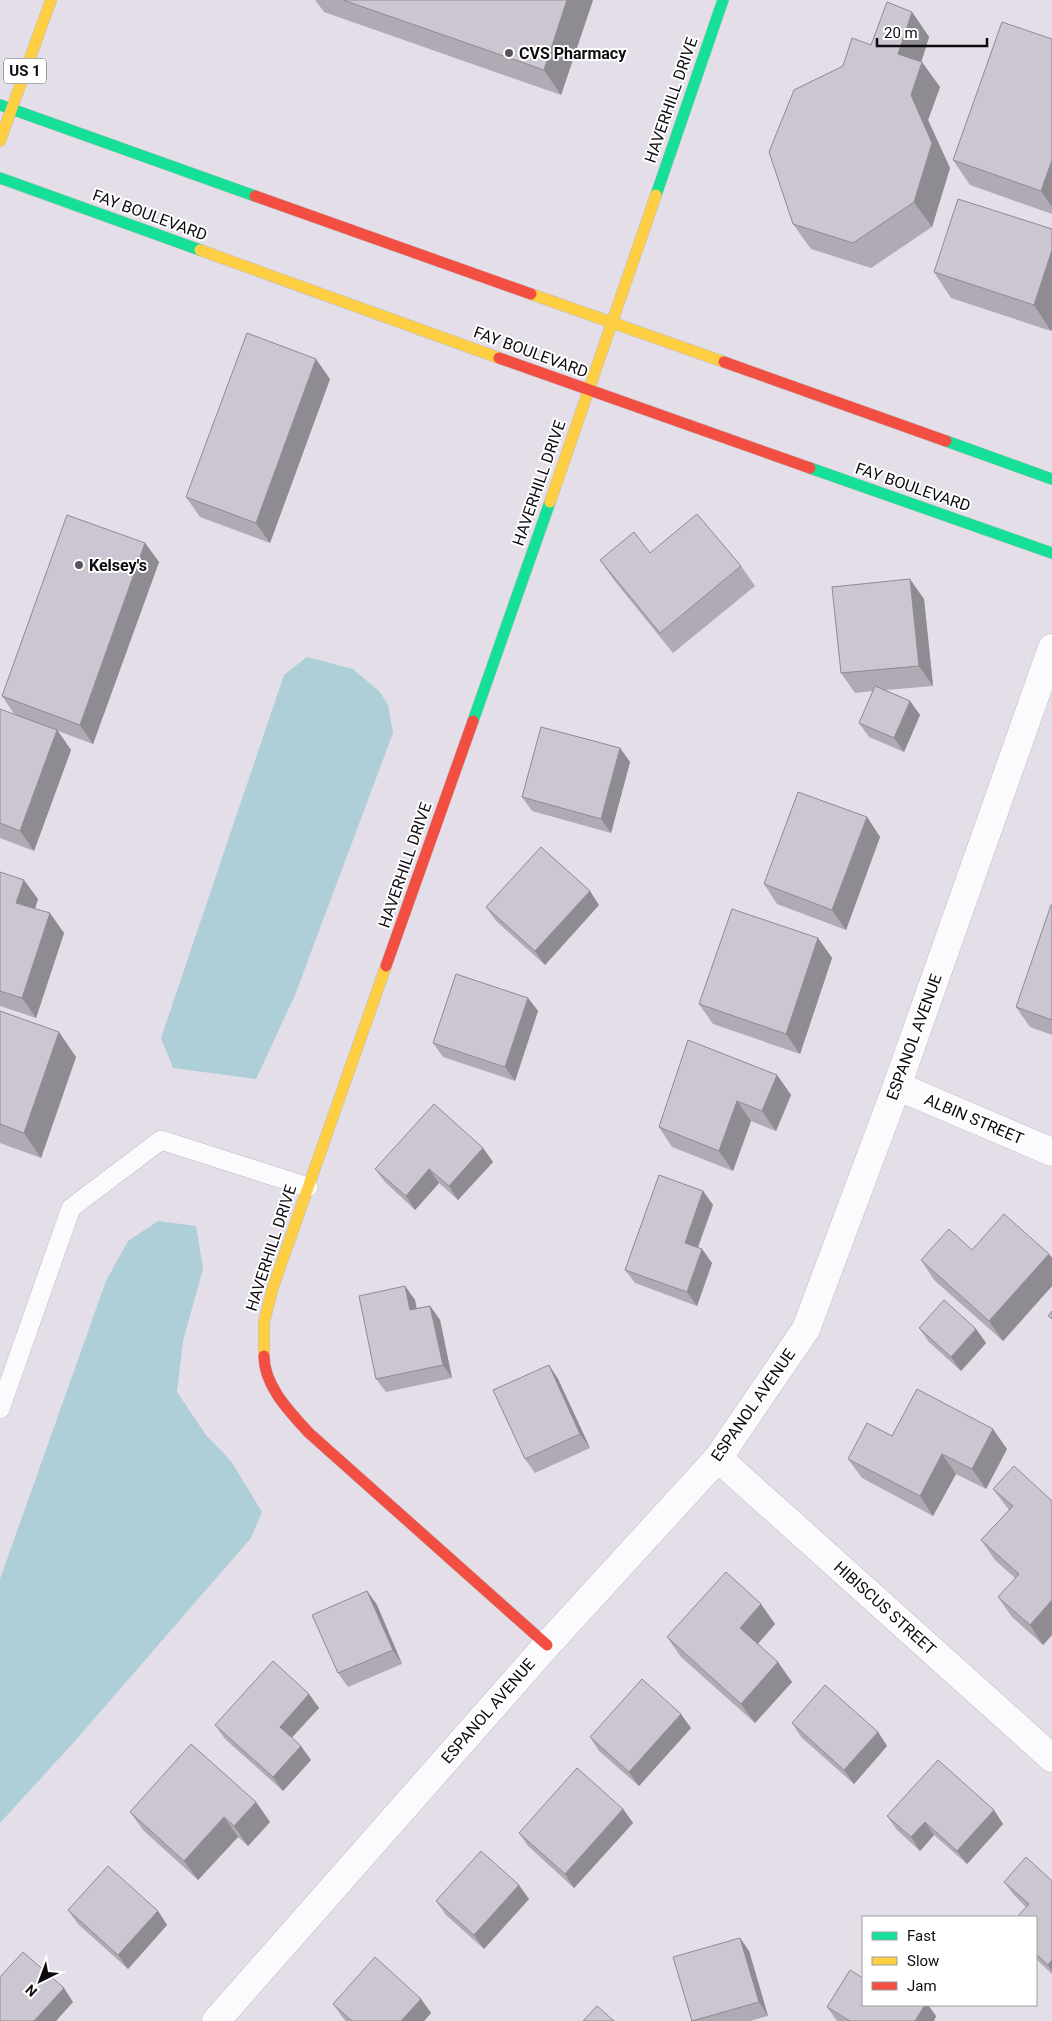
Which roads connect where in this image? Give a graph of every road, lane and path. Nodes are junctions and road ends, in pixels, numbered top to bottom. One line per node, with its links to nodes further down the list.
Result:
1 (50, 0): 4 (main road, US 1)
2 (723, 0): 7 (main road, HAVERHILL DRIVE)
3 (0, 106): 4 (main road)
4 (12, 110): 5 (main road, US 1); 7 (main road)
5 (0, 141)
6 (0, 178): 8 (main road, FAY BOULEVARD)
7 (611, 324): 8 (main road, HAVERHILL DRIVE); 9 (main road)
8 (589, 391): 10 (main road, FAY BOULEVARD); 14 (main road, HAVERHILL DRIVE)
9 (1052, 479)
10 (1052, 553)
11 (1052, 648): 12 (street, ESPANOL AVENUE)
12 (897, 1086): 13 (street, ALBIN STREET); 16 (street, ESPANOL AVENUE)
13 (1052, 1152)
14 (308, 1187): 15 (lane); 17 (main road, HAVERHILL DRIVE)
15 (0, 1409)
16 (718, 1458): 17 (street, ESPANOL AVENUE); 18 (street, HIBISCUS STREET)
17 (547, 1645): 19 (street, ESPANOL AVENUE)
18 (1052, 1758)
19 (216, 2021)

